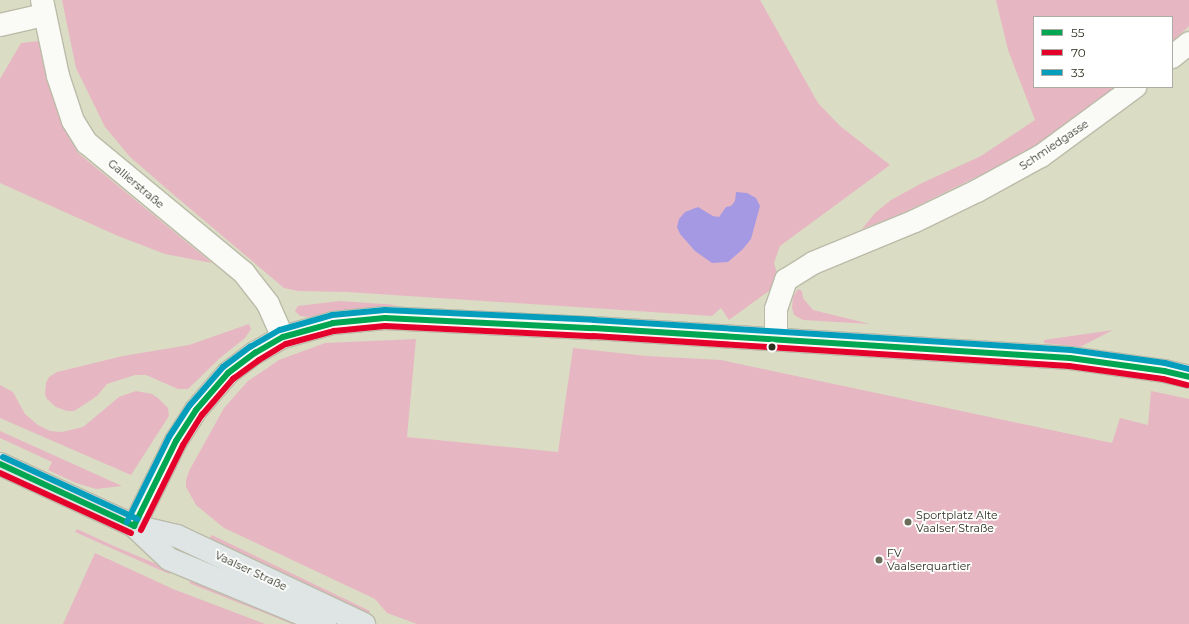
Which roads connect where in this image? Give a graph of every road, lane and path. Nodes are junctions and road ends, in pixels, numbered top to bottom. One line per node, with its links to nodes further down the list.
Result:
1 (43, 8): 2 (street); 6 (street, Gallierstraße)
2 (0, 25)
3 (1189, 43): 4 (street)
4 (1173, 56)
5 (1133, 88): 7 (street, Schmiedgasse)
6 (283, 337): 7 (street); 10 (street)
7 (776, 340): 8 (street)
8 (1189, 377)
9 (0, 464): 10 (main road, Vaalser Straße)
10 (134, 526): 11 (main road, Vaalser Straße); 12 (main road, Vaalser Straße)
11 (325, 624)
12 (364, 624)

